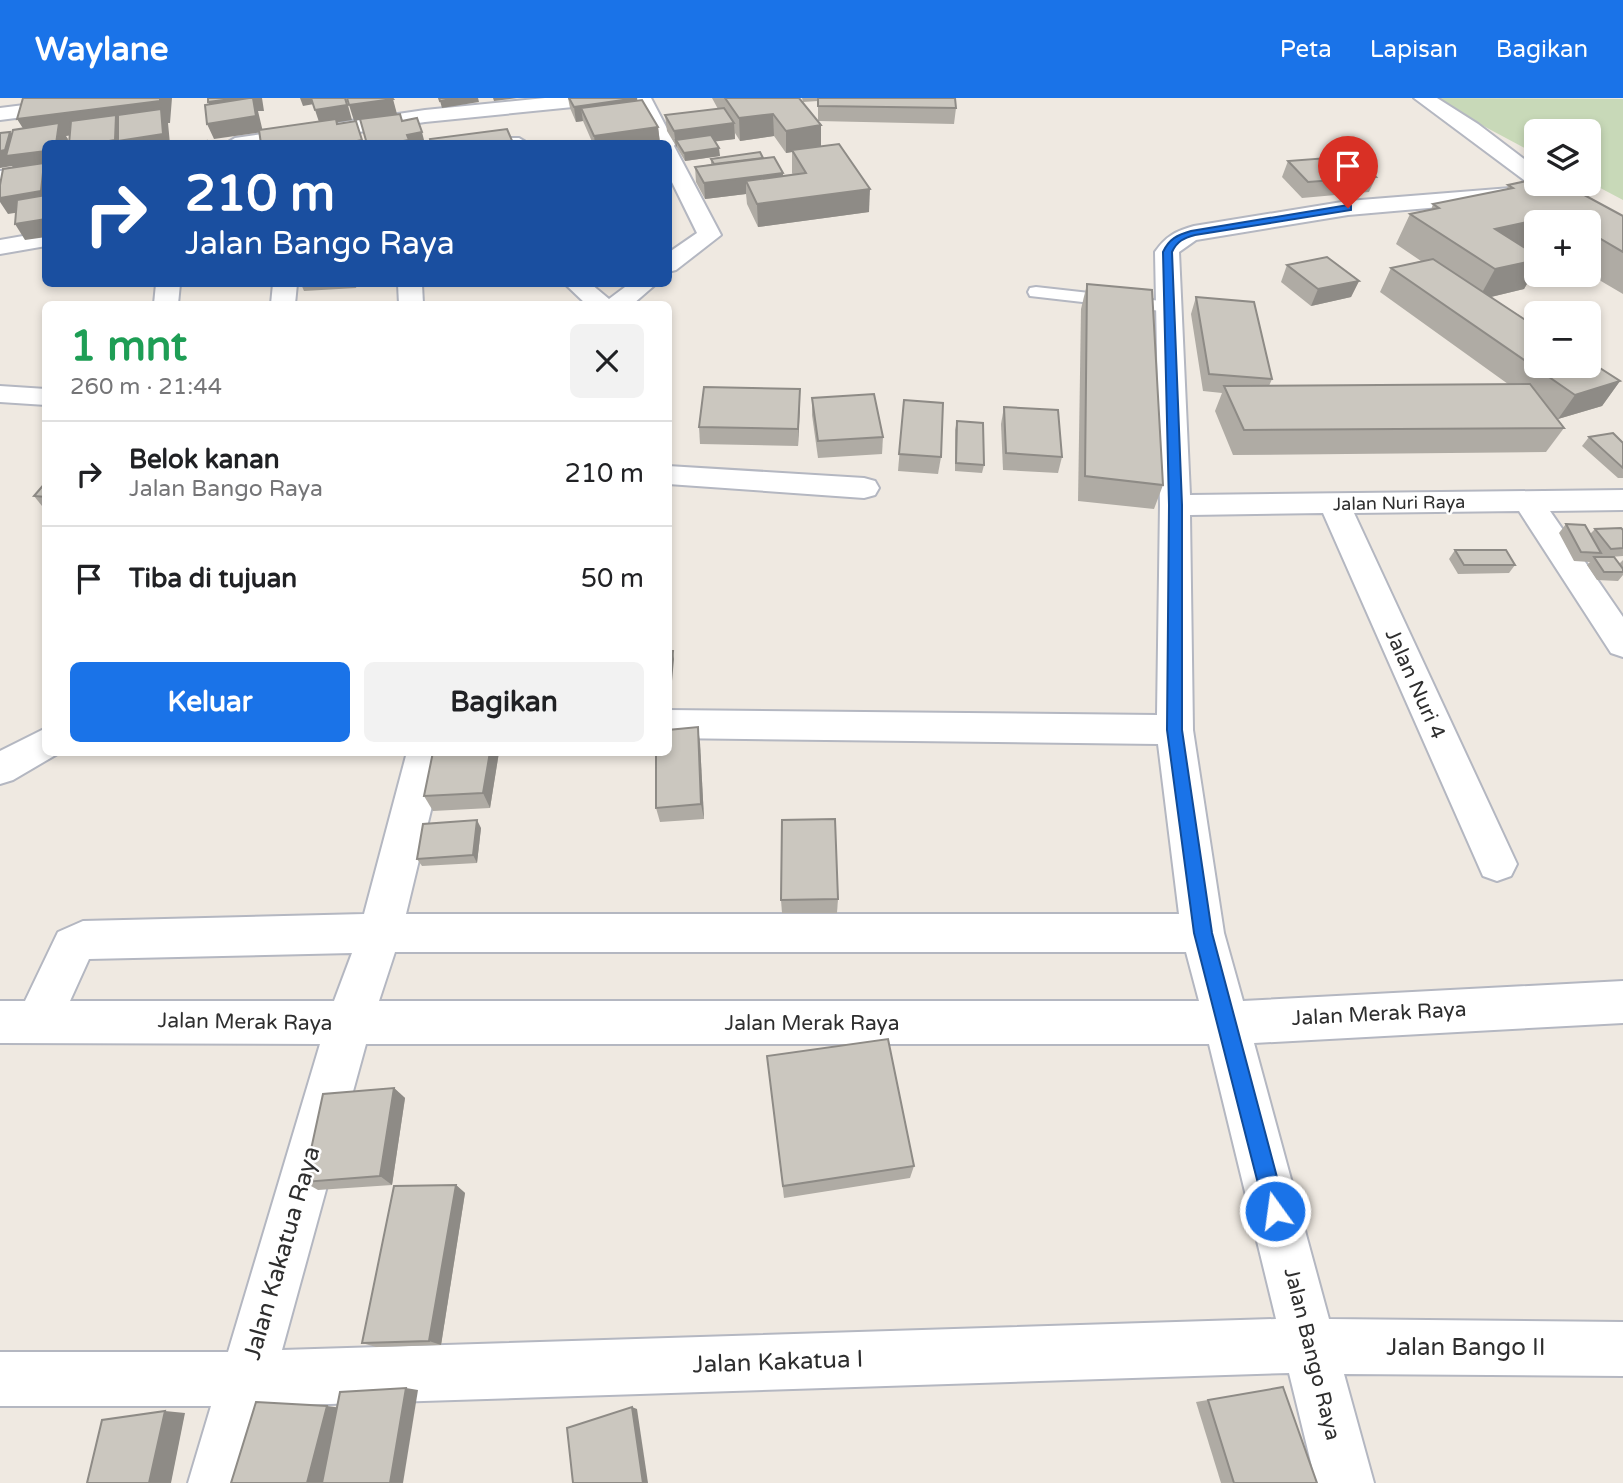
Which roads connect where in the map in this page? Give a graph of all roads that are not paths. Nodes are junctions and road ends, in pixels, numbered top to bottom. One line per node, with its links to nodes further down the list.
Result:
1 (126, 98): 5 (street)
2 (603, 98): 6 (street)
3 (639, 98): 8 (street)
4 (1424, 98): 10 (street)
5 (0, 114)
6 (424, 115): 7 (street)
7 (261, 140)
8 (663, 140)
9 (672, 159): 16 (street)
10 (1524, 168)
11 (42, 172): 12 (street)
12 (0, 177)
13 (1524, 189): 22 (street, Jalan Bango Raya)
14 (42, 240): 15 (street)
15 (0, 247)
16 (672, 262)
17 (580, 287): 20 (street)
18 (640, 287): 21 (street)
19 (1036, 292): 22 (lane)
20 (597, 301)
21 (622, 301)
22 (1170, 307): 30 (street, Jalan Bango Raya)
23 (0, 394): 24 (street)
24 (42, 397)
25 (672, 475): 26 (street)
26 (864, 488)
27 (1623, 500): 28 (street, Jalan Nuri Raya)
28 (1528, 501): 29 (street, Jalan Nuri Raya); 31 (street)
29 (1334, 503): 30 (street, Jalan Nuri Raya); 37 (street, Jalan Nuri 4)
30 (1175, 505): 33 (street, Jalan Bango Raya)
31 (1623, 645)
32 (672, 724): 33 (street)
33 (1175, 730): 38 (street, Jalan Bango Raya)
34 (42, 745): 36 (street)
35 (425, 756): 39 (street, Jalan Kakatua Raya)
36 (0, 769)
37 (1497, 864)
38 (1203, 933): 39 (street); 43 (street, Jalan Bango Raya)
39 (377, 943): 41 (street, Jalan Kakatua Raya); 42 (street)
40 (1623, 1002): 43 (street, Jalan Merak Raya)
41 (353, 1010): 42 (street, Jalan Merak Raya); 43 (street, Jalan Merak Raya); 47 (street, Jalan Kakatua Raya)
42 (20, 1021)
43 (1227, 1023): 44 (street, Jalan Bango Raya)
44 (1310, 1346): 45 (street, Jalan Bango II); 47 (street, Jalan Kakatua I); 49 (street, Jalan Bango Raya)
45 (1623, 1349)
46 (0, 1379): 47 (street, Jalan Kakatua I)
47 (246, 1379): 48 (street, Jalan Kakatua Raya)
48 (217, 1483)
49 (1345, 1483)

